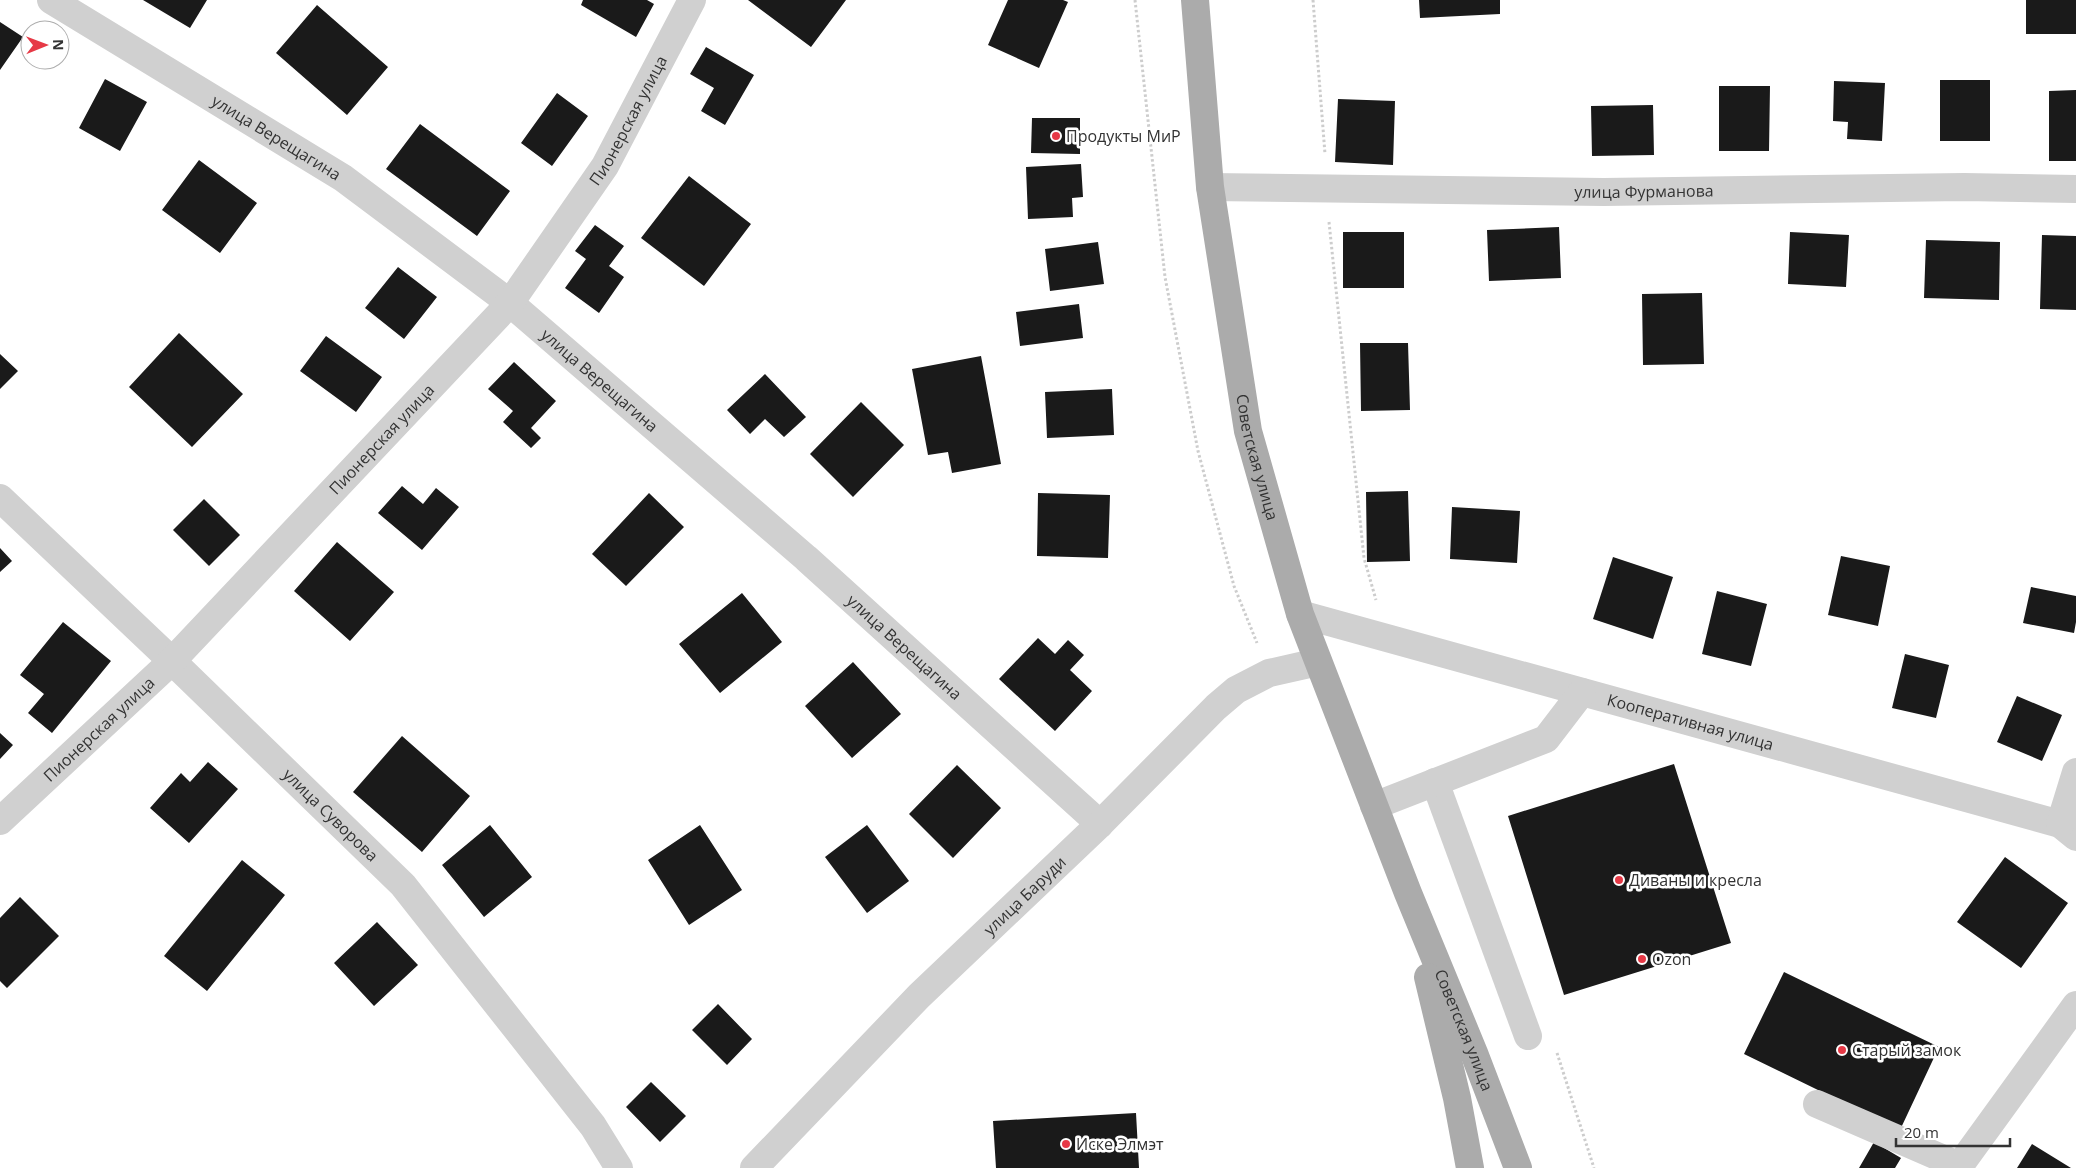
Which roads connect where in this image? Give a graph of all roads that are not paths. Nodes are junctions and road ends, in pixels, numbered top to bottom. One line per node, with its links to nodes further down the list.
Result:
1 (51, 0): 6 (street, улица Верещагина)
2 (692, 0): 6 (street, Пионерская улица)
3 (1195, 0): 4 (main road, Советская улица)
4 (1210, 187): 5 (street, улица Фурманова); 8 (main road, Советская улица)
5 (2076, 189)
6 (510, 303): 9 (street, Пионерская улица); 16 (street, улица Верещагина)
7 (0, 498): 9 (street, улица Суворова)
8 (1300, 614): 10 (main road, Советская улица); 11 (street, Кооперативная улица)
9 (172, 661): 15 (street, Пионерская улица); 23 (street, улица Суворова)
10 (1318, 662): 14 (main road, Советская улица); 16 (street, улица Баруди)
11 (1582, 692): 13 (street); 17 (street, Кооперативная улица)
12 (2076, 772): 17 (street)
13 (1435, 782): 14 (street); 20 (street)
14 (1374, 806): 18 (main road, Советская улица)
15 (0, 822)
16 (1100, 824): 24 (street, улица Баруди)
17 (2068, 830)
18 (1408, 893): 25 (main road, Советская улица); 26 (main road, Советская улица)
19 (2076, 1005): 22 (street)
20 (1528, 1036)
21 (1817, 1104): 22 (street)
22 (1959, 1167)
23 (619, 1168)
24 (754, 1168)
25 (1470, 1168)
26 (1518, 1168)

